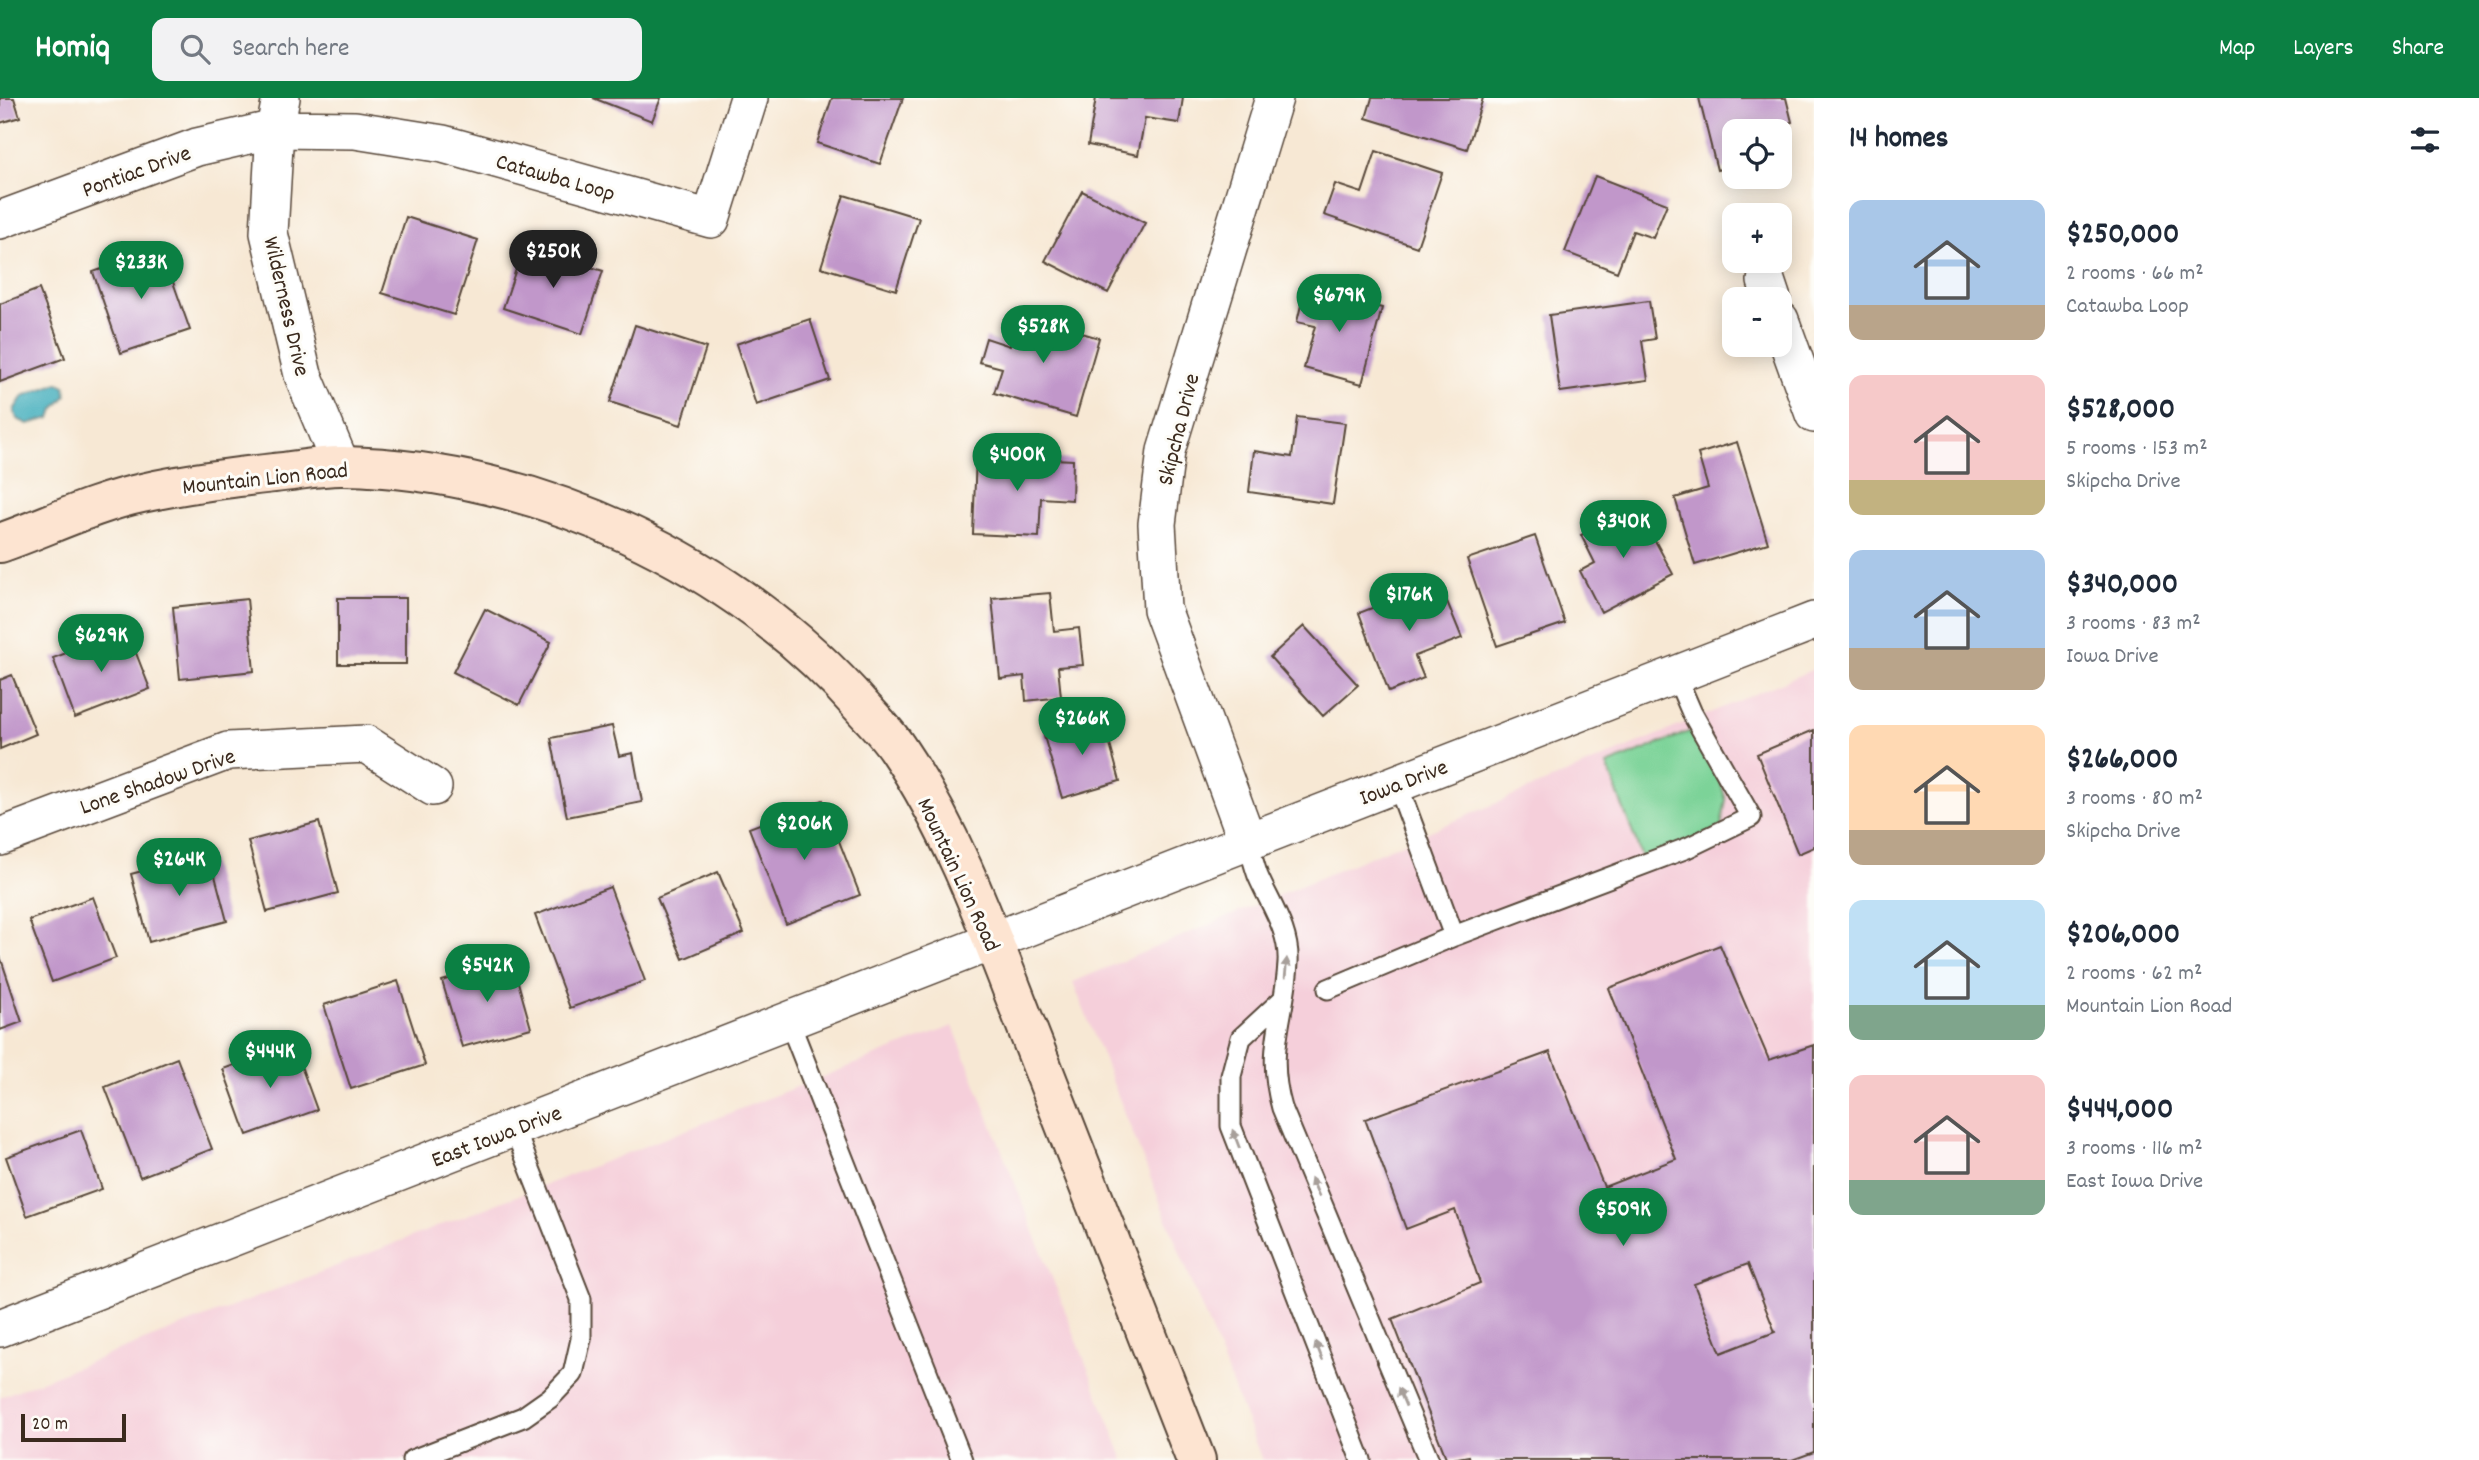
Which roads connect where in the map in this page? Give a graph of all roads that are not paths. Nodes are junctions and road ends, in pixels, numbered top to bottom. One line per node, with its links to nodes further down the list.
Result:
1 (749, 98): 3 (street, Catawba Loop)
2 (1274, 98): 14 (street, Skipcha Drive)
3 (278, 114): 4 (street, Pontiac Drive); 7 (street, Wilderness Drive)
4 (0, 220)
5 (1792, 353): 6 (street)
6 (1814, 414)
7 (341, 466): 8 (street, Mountain Lion Road); 16 (street, Mountain Lion Road)
8 (0, 543)
9 (1814, 621): 10 (street, Iowa Drive)
10 (1676, 676): 11 (street, Iowa Drive); 15 (lane)
11 (1397, 783): 14 (street, Iowa Drive); 15 (lane)
12 (433, 788): 13 (street, Lone Shadow Drive)
13 (0, 837)
14 (1247, 840): 16 (street, Iowa Drive); 18 (lane, one-way to 14)
15 (1454, 936): 17 (lane)
16 (993, 942): 19 (street, East Iowa Drive); 24 (street, Mountain Lion Road)
17 (1328, 989)
18 (1282, 1000): 25 (lane, one-way to 18); 26 (lane, one-way to 18)
19 (789, 1021): 20 (street, East Iowa Drive); 23 (lane)
20 (514, 1128): 21 (street, East Iowa Drive); 22 (lane)
21 (0, 1328)
22 (412, 1460)
23 (961, 1460)
24 (1196, 1460)
25 (1361, 1460)
26 (1429, 1460)

